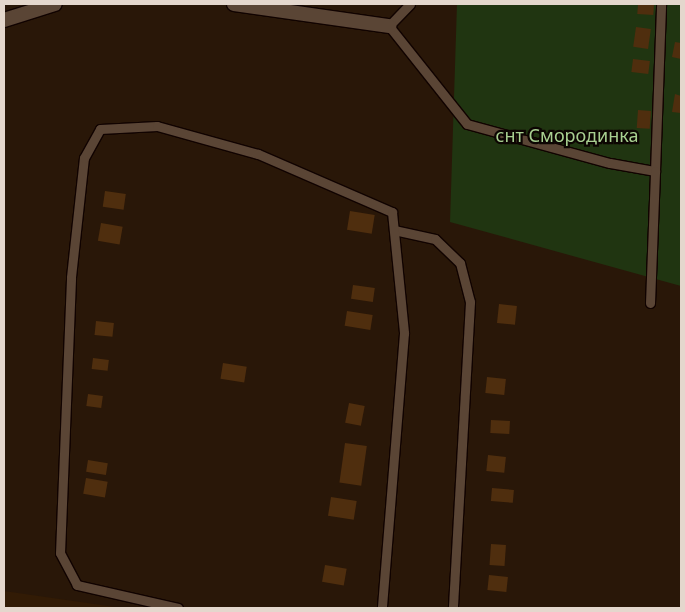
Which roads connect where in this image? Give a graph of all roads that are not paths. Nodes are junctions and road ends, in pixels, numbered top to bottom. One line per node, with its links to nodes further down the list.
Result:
1 (55, 4): 5 (street)
2 (234, 4): 6 (street)
3 (410, 4): 6 (lane)
4 (661, 4): 7 (lane)
5 (4, 20)
6 (389, 26): 7 (lane)
7 (656, 172): 9 (lane)
8 (394, 230): 10 (lane); 11 (lane); 12 (lane)
9 (650, 303)
10 (178, 608)
11 (382, 608)
12 (452, 608)

